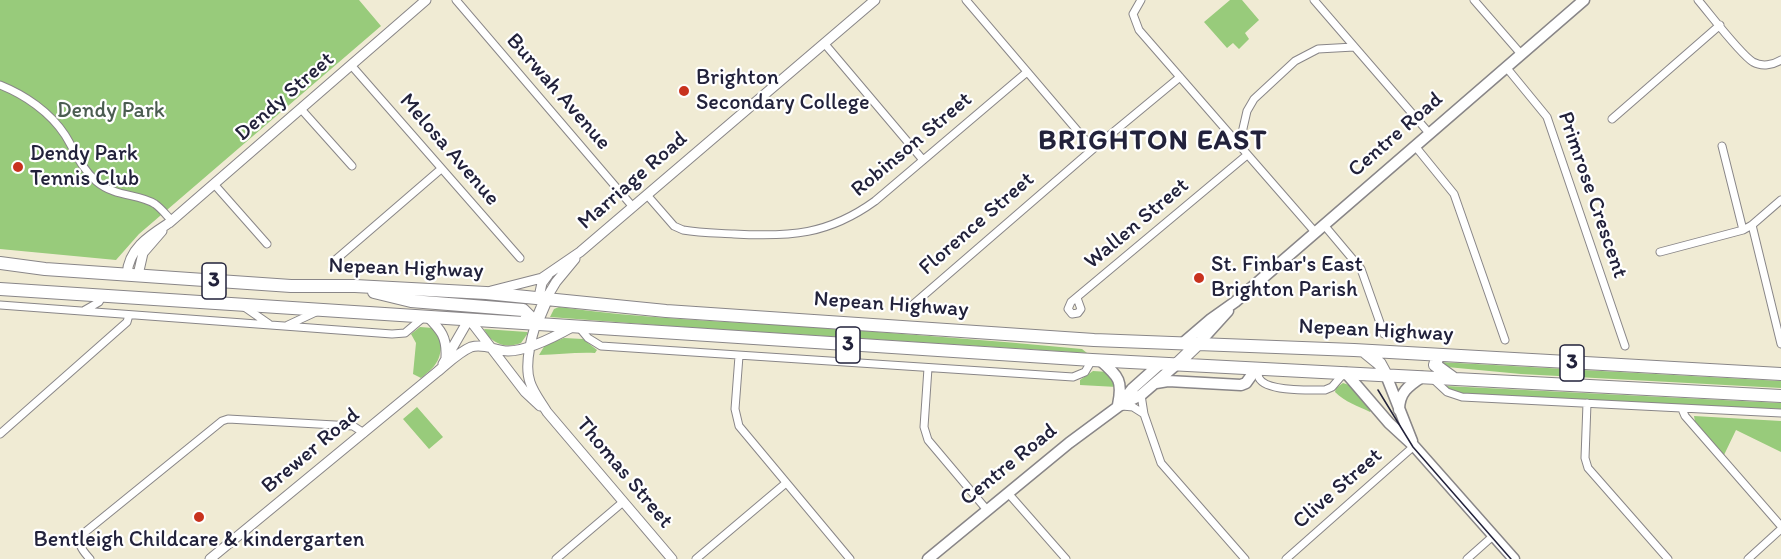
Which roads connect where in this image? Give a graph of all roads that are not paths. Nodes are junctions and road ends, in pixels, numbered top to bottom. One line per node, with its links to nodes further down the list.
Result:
1 (426, 0): 15 (street, Dendy Street)
2 (456, 0): 34 (street, Burwah Avenue)
3 (875, 0): 11 (street, Marriage Road)
4 (966, 0): 17 (street)
5 (1141, 0): 18 (street)
6 (1314, 0): 12 (street)
7 (1474, 0): 13 (street)
8 (1584, 0): 13 (main road, Centre Road)
9 (1698, 0): 10 (street)
10 (1720, 25): 14 (street); 21 (street)
11 (824, 43): 28 (street); 32 (street, Marriage Road)
12 (1354, 47): 22 (street); 23 (street)
13 (1521, 54): 16 (main road, Centre Road)
14 (1781, 60)
15 (351, 65): 20 (street, Dendy Street); 30 (street, Melosa Avenue)
16 (1506, 67): 22 (main road, Centre Road); 79 (street, Primrose Crescent)
17 (1027, 72): 26 (street); 28 (street, Robinson Street)
18 (1180, 77): 23 (street); 26 (street, Florence Street)
19 (0, 85): 35 (street)
20 (301, 109): 29 (street); 31 (street, Dendy Street)
21 (1612, 119)
22 (1429, 133): 24 (main road, Centre Road)
23 (1239, 146): 27 (street)
24 (1415, 146): 37 (main road, Centre Road); 74 (street)
25 (1722, 146): 38 (street)
26 (1092, 149): 62 (street, Florence Street)
27 (1247, 155): 37 (street); 55 (street, Wallen Street)
28 (923, 160): 32 (street, Robinson Street)
29 (352, 165)
30 (441, 169): 42 (street, Melosa Avenue); 43 (street)
31 (214, 184): 35 (street, Dendy Street); 39 (street)
32 (647, 195): 34 (street, Marriage Road)
33 (1781, 200): 36 (street)
34 (633, 207): 40 (street, Marriage Road)
35 (170, 222): 47 (street, Dendy Street)
36 (1752, 225): 38 (street); 67 (street)
37 (1319, 229): 57 (main road, Centre Road); 72 (street)
38 (1743, 230): 41 (street)
39 (267, 244)
40 (580, 252): 46 (street, Marriage Road); 54 (street, Marriage Road)
41 (1660, 252)
42 (520, 258)
43 (333, 262)
44 (0, 263): 45 (highway, Nepean Highway / 3)
45 (83, 271): 47 (highway, Nepean Highway / 3); 52 (highway)
46 (552, 272): 51 (street, Marriage Road); 54 (street)
47 (132, 275): 48 (highway, Nepean Highway / 3); 53 (highway)
48 (180, 279): 49 (highway, Nepean Highway / 3); 56 (highway)
49 (358, 286): 51 (highway, Nepean Highway / 3); 58 (highway)
50 (0, 289): 52 (highway, Nepean Highway / 3)
51 (485, 292): 54 (highway, Nepean Highway / 3); 61 (highway)
52 (103, 295): 53 (highway, Nepean Highway / 3); 64 (street)
53 (132, 297): 56 (highway, Nepean Highway / 3)
54 (543, 297): 69 (highway); 73 (highway, Nepean Highway / 3)
55 (1077, 298)
56 (187, 300): 59 (highway, Nepean Highway / 3)
57 (1235, 302): 75 (main road, Centre Road); 76 (main road, Centre Road)
58 (427, 303): 61 (highway); 66 (highway)
59 (239, 304): 63 (highway, Nepean Highway / 3); 70 (street)
60 (0, 305): 64 (street)
61 (476, 306): 68 (highway); 69 (highway)
62 (909, 308)
63 (321, 309): 66 (highway, Nepean Highway / 3); 70 (street)
64 (80, 312): 65 (street)
65 (129, 315): 70 (street); 106 (street)
66 (426, 316): 68 (highway, Nepean Highway / 3); 70 (street); 84 (street)
67 (1778, 316): 77 (street)
68 (469, 319): 69 (highway, Nepean Highway / 3); 80 (street, Thomas Street); 84 (street, Brewer Road)
69 (536, 323): 71 (highway, Nepean Highway / 3); 78 (street, Thomas Street)
70 (278, 326)
71 (576, 326): 78 (street, Brewer Road); 83 (street); 85 (highway, Nepean Highway / 3)
72 (1384, 334)
73 (1094, 340): 75 (highway, Nepean Highway / 3); 85 (highway)
74 (1505, 340)
75 (1183, 343): 76 (highway, Nepean Highway / 3); 86 (highway, Centre Road)
76 (1199, 343): 81 (highway, Nepean Highway / 3); 87 (highway, Centre Road)
77 (1781, 344)
78 (531, 345): 80 (street, Brewer Road); 103 (street, Thomas Street)
79 (1625, 346)
80 (490, 348): 90 (street, Brewer Road); 103 (street, Thomas Street)
81 (1364, 351): 82 (highway, Nepean Highway / 3); 93 (highway)
82 (1438, 355): 92 (highway, Nepean Highway / 3); 95 (highway)
83 (739, 356): 88 (street); 109 (street)
84 (445, 360): 90 (street, Brewer Road)
85 (1097, 361): 86 (highway, Nepean Highway / 3); 88 (street); 100 (main road)
86 (1160, 364): 87 (highway, Nepean Highway / 3); 100 (main road, Centre Road)
87 (1177, 364): 89 (highway, Nepean Highway / 3); 96 (main road, Centre Road)
88 (928, 368): 112 (street)
89 (1257, 369): 91 (highway, Nepean Highway / 3); 91 (street); 96 (main road)
90 (437, 372): 107 (street, Brewer Road)
91 (1345, 373): 93 (highway, Nepean Highway / 3); 108 (main road)
92 (1781, 374)
93 (1386, 375): 94 (highway, Nepean Highway / 3); 102 (main road)
94 (1427, 377): 95 (highway, Nepean Highway / 3); 99 (street); 102 (main road)
95 (1454, 378): 98 (highway, Nepean Highway / 3)
96 (1156, 383): 97 (main road, Centre Road)
97 (1141, 395): 100 (main road, Centre Road); 105 (street)
98 (1781, 396)
99 (1587, 403): 101 (street); 127 (street)
100 (1117, 408): 105 (street); 110 (main road, Centre Road)
101 (1682, 409): 104 (street); 113 (street)
102 (1399, 411): 108 (main road)
103 (547, 412): 111 (street, Thomas Street)
104 (1781, 413)
105 (1144, 414): 123 (street)
106 (0, 434)
107 (360, 436): 115 (street); 116 (street, Brewer Road)
108 (1414, 446): 114 (main road); 124 (street, Clive Street)
109 (786, 483): 119 (street); 120 (street)
110 (1008, 493): 112 (main road, Centre Road); 122 (street)
111 (623, 502): 117 (street); 118 (street, Thomas Street)
112 (987, 510): 121 (main road, Centre Road)
113 (1780, 529): 128 (street)
114 (1494, 536): 125 (street); 126 (main road)
115 (90, 559)
116 (210, 559)
117 (556, 559)
118 (672, 559)
119 (696, 559)
120 (850, 559)
121 (928, 559)
122 (1066, 559)
123 (1245, 559)
124 (1286, 559)
125 (1467, 559)
126 (1514, 559)
127 (1668, 559)
128 (1748, 559)

